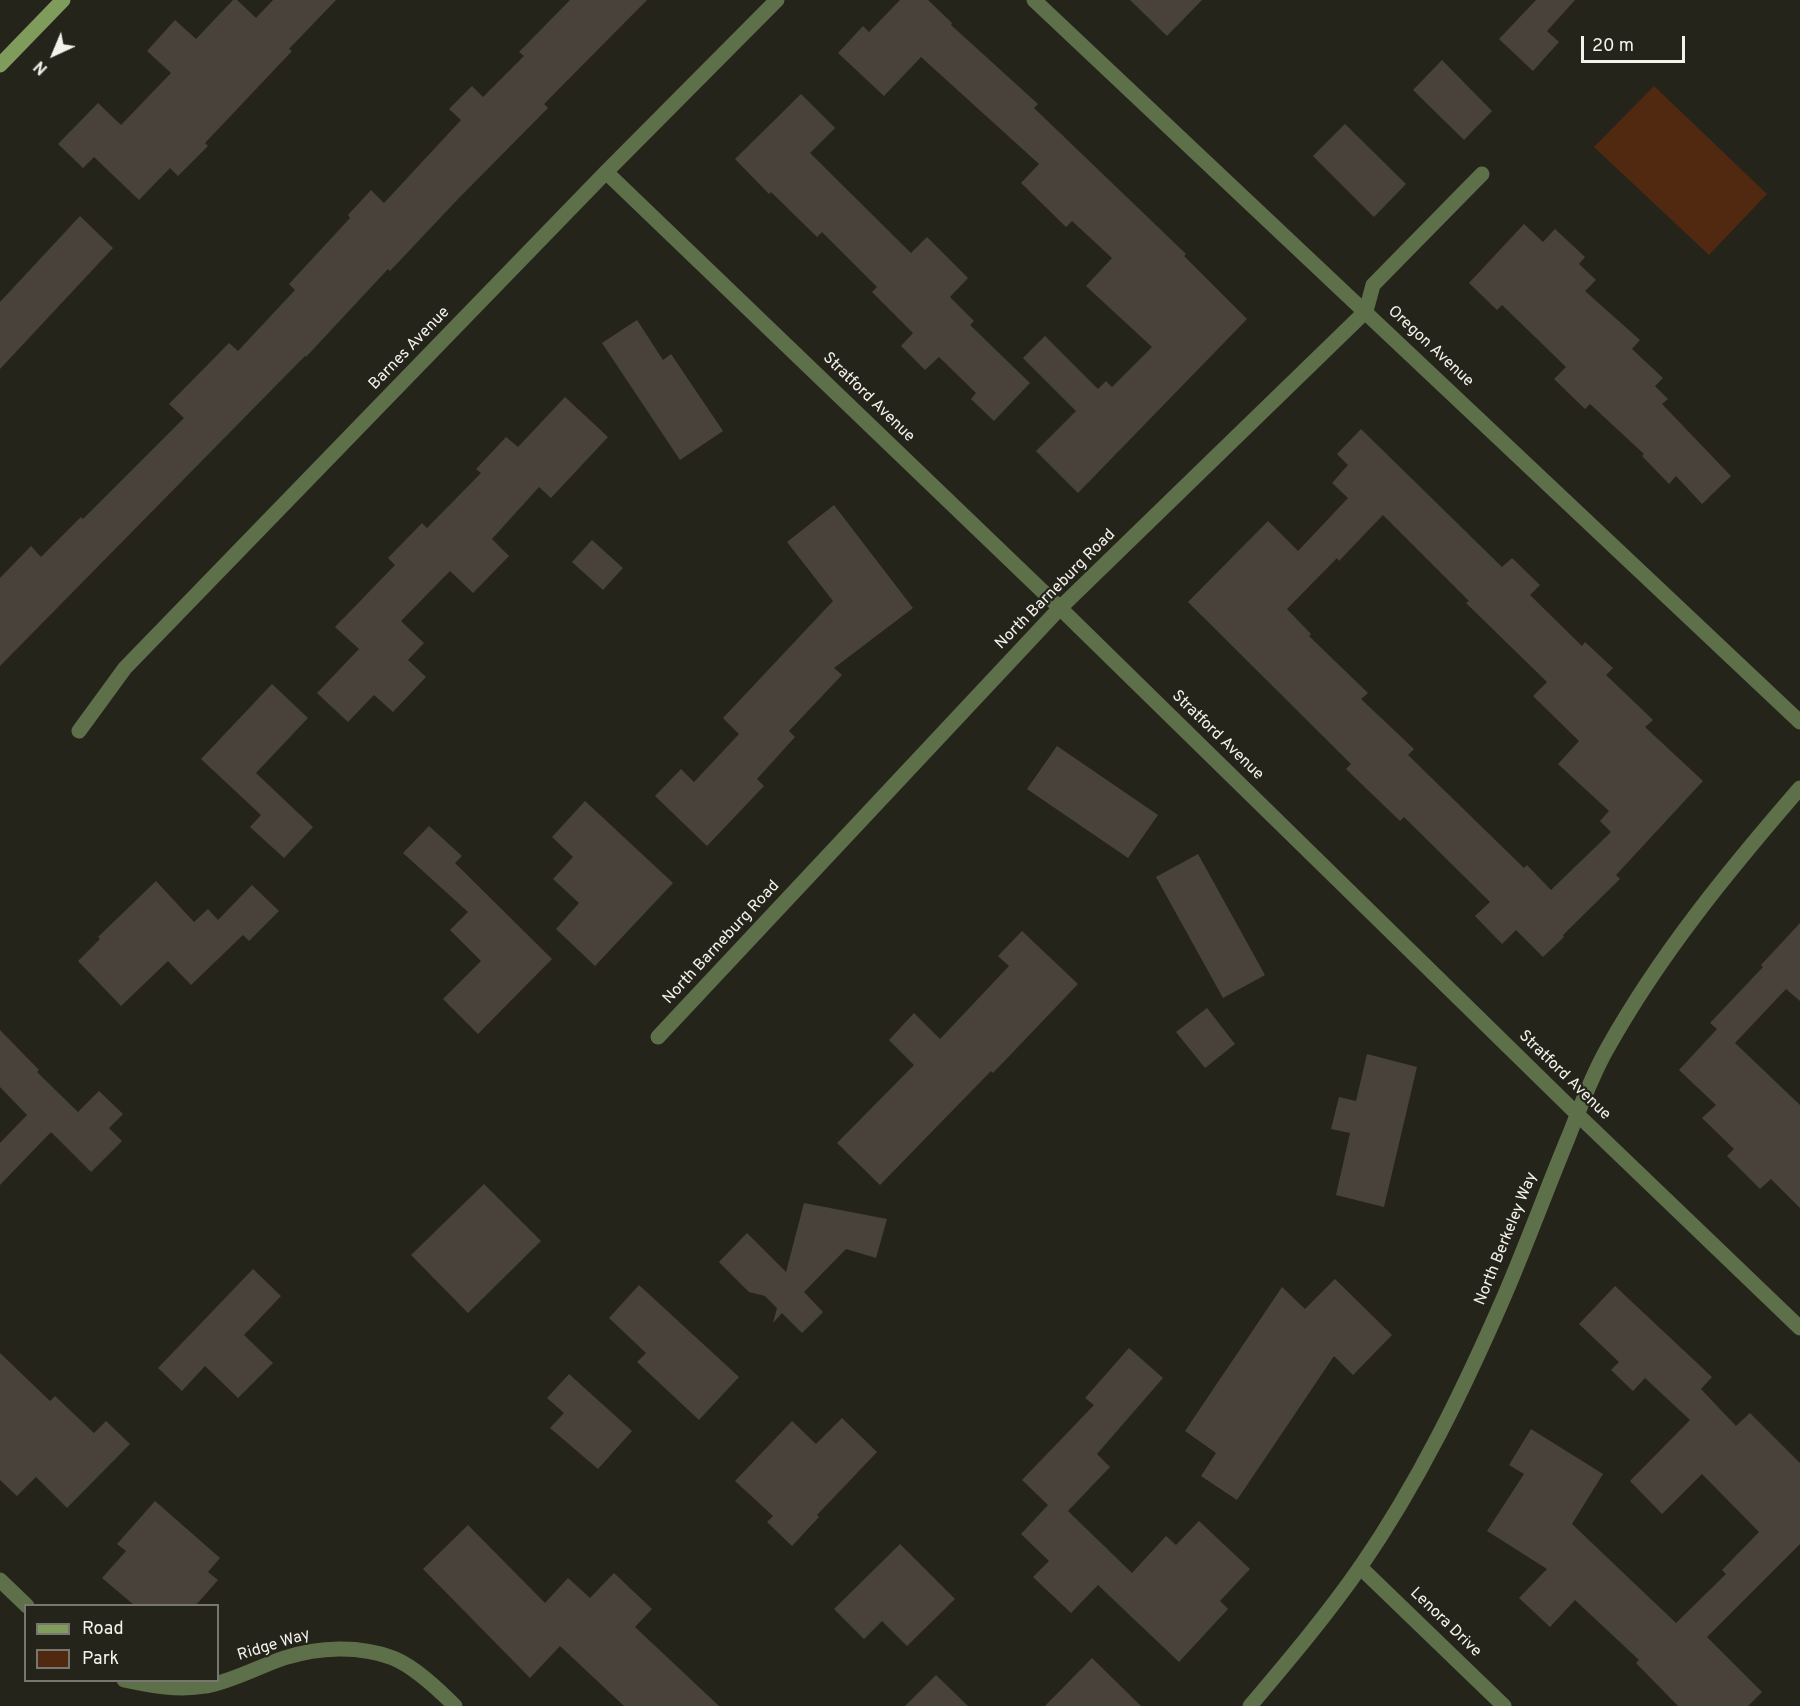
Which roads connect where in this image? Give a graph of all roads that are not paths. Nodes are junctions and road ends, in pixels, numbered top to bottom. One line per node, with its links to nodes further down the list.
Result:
1 (63, 0): 4 (street)
2 (777, 0): 5 (street, Barnes Avenue)
3 (1034, 0): 7 (street, Oregon Avenue)
4 (0, 65)
5 (606, 172): 8 (street, Stratford Avenue); 10 (street, Barnes Avenue)
6 (1482, 174): 7 (street, North Barneburg Road)
7 (1366, 311): 8 (street, North Barneburg Road); 9 (street, Oregon Avenue)
8 (1060, 608): 12 (street, North Barneburg Road); 13 (street, Stratford Avenue)
9 (1800, 722)
10 (79, 731)
11 (1800, 788): 13 (street, North Berkeley Way)
12 (658, 1037)
13 (1577, 1114): 14 (street, Stratford Avenue); 15 (street, North Berkeley Way)
14 (1800, 1328)
15 (1360, 1567): 22 (street, North Berkeley Way); 23 (street, Lenora Drive)
16 (0, 1580): 17 (street)
17 (26, 1604)
18 (136, 1682): 20 (street, Ridge Way)
19 (219, 1682): 21 (street, Ridge Way)
20 (219, 1682)
21 (455, 1706)
22 (1250, 1706)
23 (1504, 1706)

